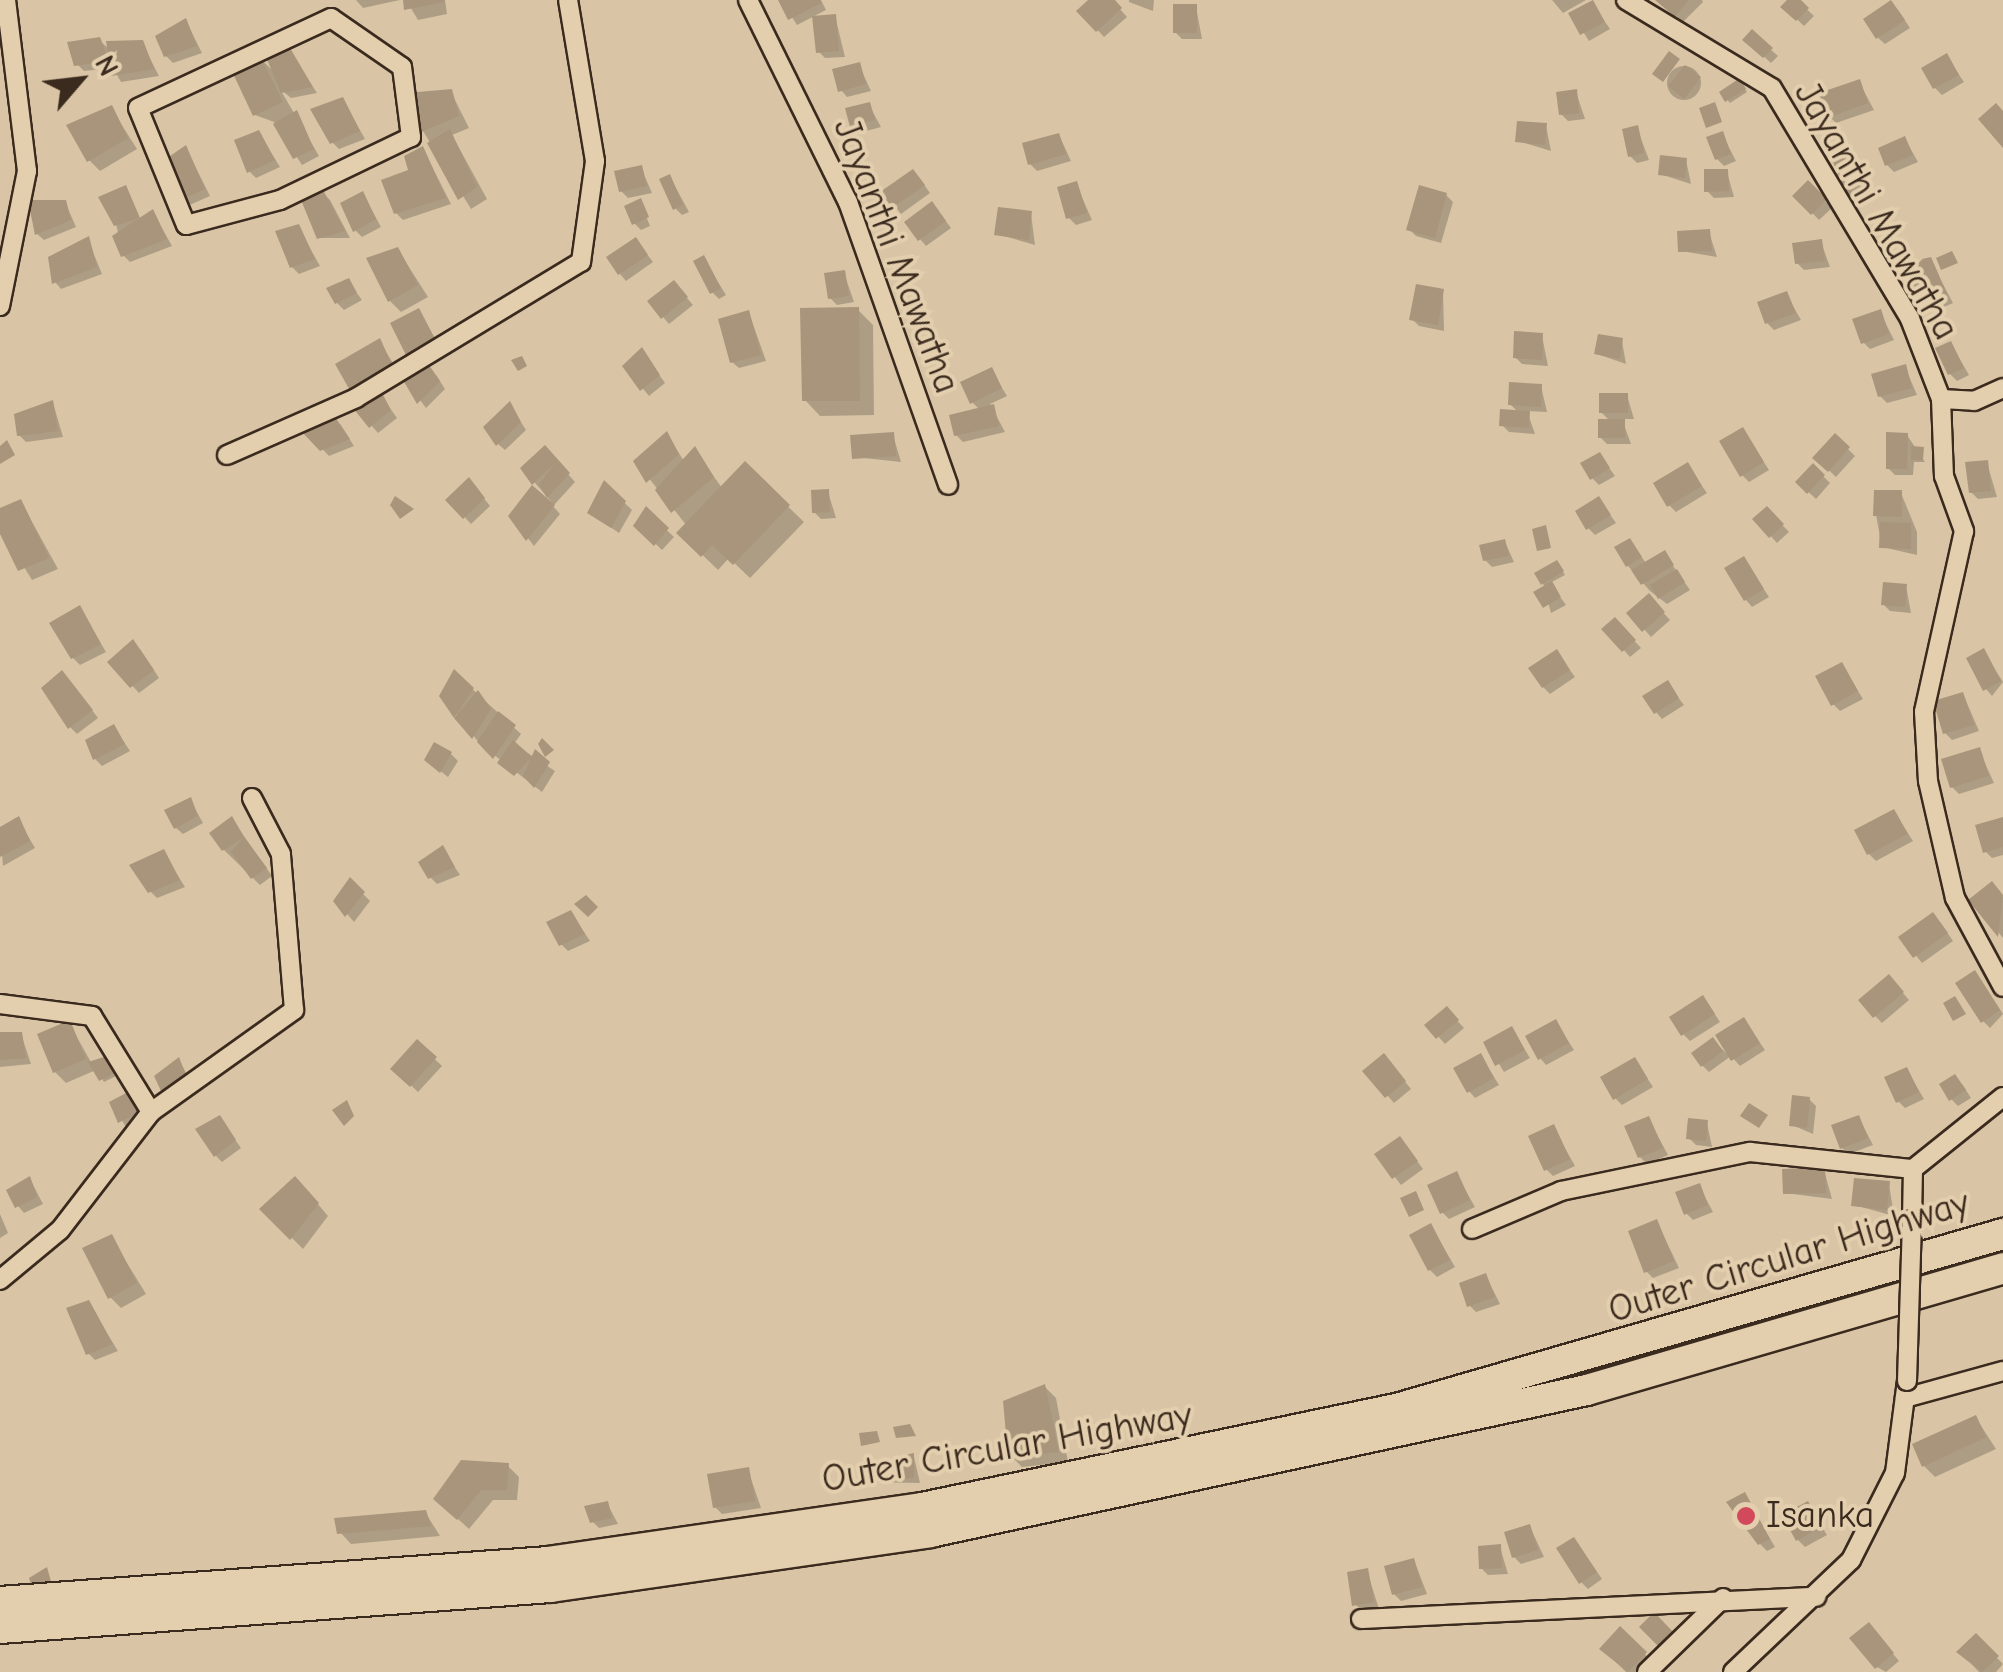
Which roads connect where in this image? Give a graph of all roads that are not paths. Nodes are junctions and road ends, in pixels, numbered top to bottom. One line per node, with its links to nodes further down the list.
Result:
1 (6, 0): 6 (street)
2 (568, 0): 9 (street)
3 (748, 0): 10 (street, Jayanthi Mawatha)
4 (1626, 0): 8 (street, Jayanthi Mawatha)
5 (332, 9): 5 (street)
6 (0, 306)
7 (2003, 388): 8 (street)
8 (1942, 399): 12 (street, Jayanthi Mawatha)
9 (228, 455)
10 (948, 485)
11 (252, 798): 15 (street)
12 (2003, 988)
13 (0, 1004): 15 (street)
14 (2003, 1097): 16 (street)
15 (152, 1112): 20 (street)
16 (1913, 1169): 17 (street); 22 (street, bridge)
17 (1472, 1229)
18 (2003, 1234): 23 (highway, Outer Circular Highway)
19 (2003, 1268): 23 (highway, Outer Circular Highway)
20 (0, 1280)
21 (2003, 1371): 22 (street)
22 (1906, 1389): 24 (street)
23 (1283, 1449): 27 (highway, Outer Circular Highway)
24 (1816, 1597): 25 (street); 31 (street)
25 (1723, 1598): 28 (street); 30 (street)
26 (0, 1602): 27 (highway, Outer Circular Highway)
27 (92, 1609): 29 (highway, Outer Circular Highway)
28 (1360, 1619)
29 (0, 1628)
30 (1647, 1672)
31 (1733, 1672)

